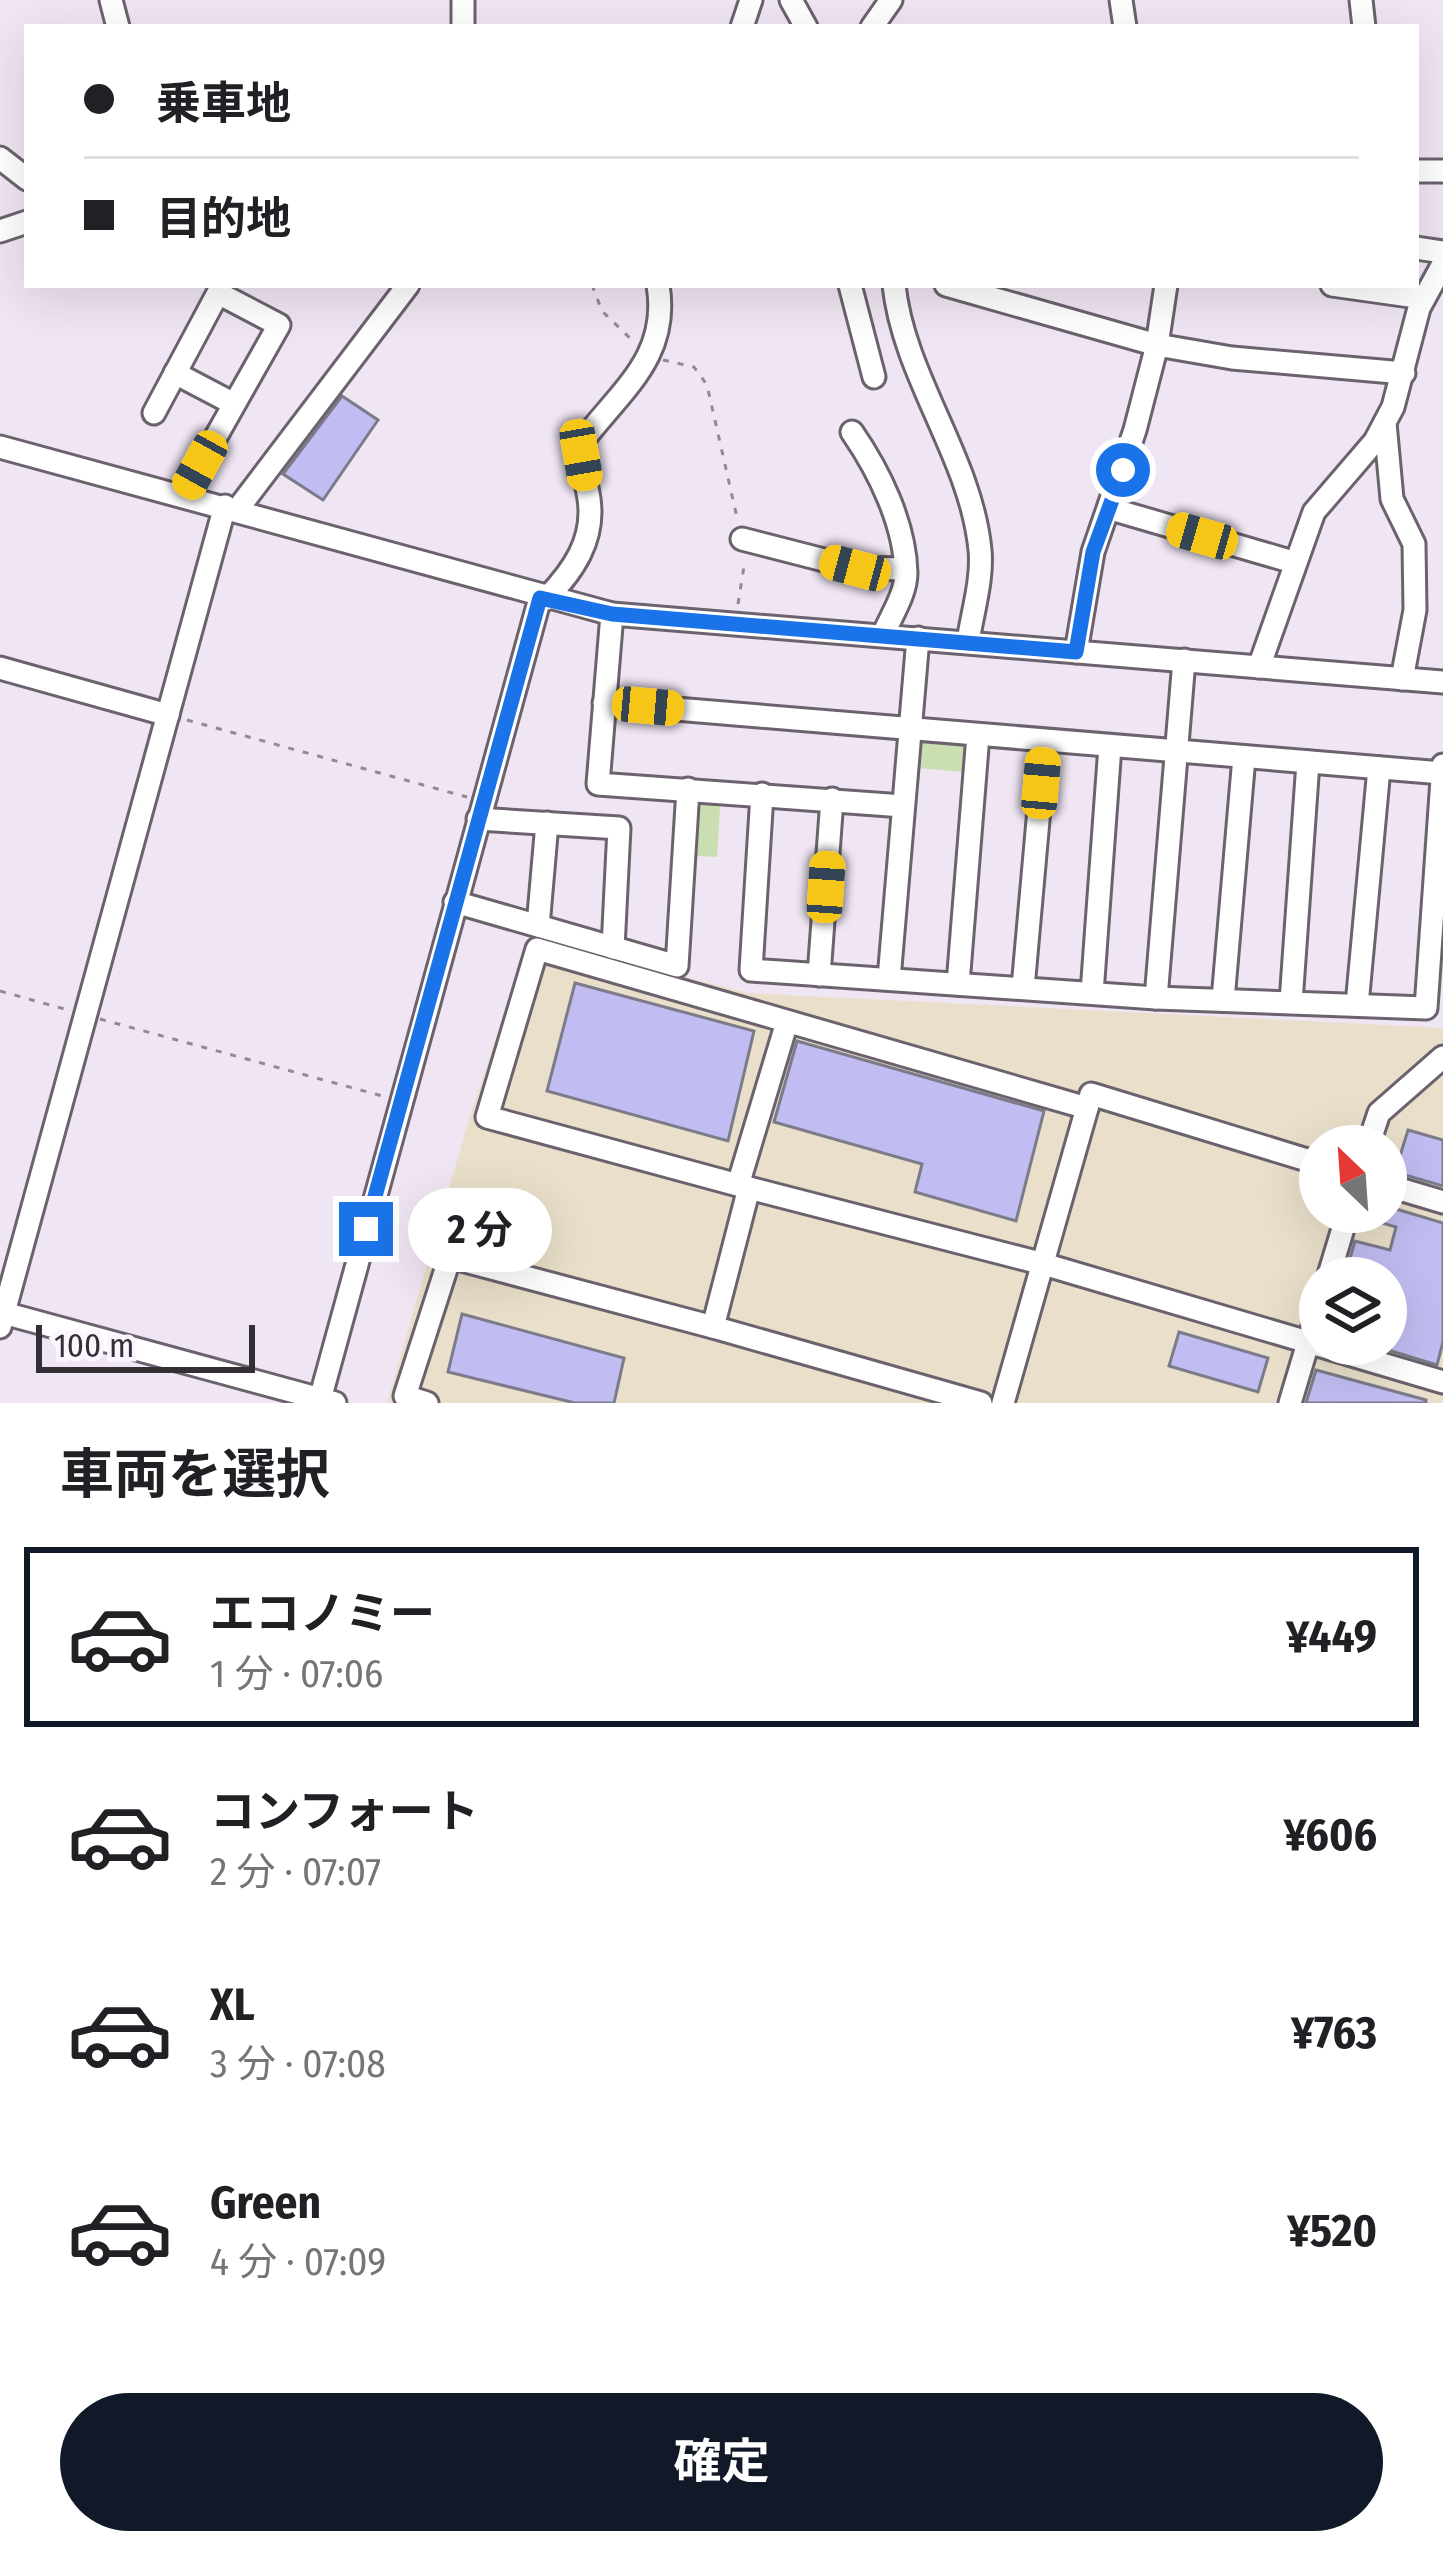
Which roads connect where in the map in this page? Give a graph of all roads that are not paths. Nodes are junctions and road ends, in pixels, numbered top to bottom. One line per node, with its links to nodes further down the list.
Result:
1 (0, 158): 2 (street)
2 (24, 177)
3 (1443, 264): 11 (street)
4 (406, 288): 22 (street)
5 (658, 288): 27 (street)
6 (851, 288): 15 (street)
7 (894, 288): 31 (street)
8 (957, 288): 12 (street)
9 (1166, 288): 12 (street)
10 (1353, 288): 11 (street)
11 (1424, 298): 14 (street)
12 (1157, 345): 14 (street); 23 (street)
13 (175, 373): 16 (street); 16 (street); 17 (street)
14 (1404, 374): 18 (street)
15 (874, 377)
16 (235, 404): 21 (street)
17 (154, 413)
18 (1385, 423): 25 (street); 36 (street)
19 (852, 432): 26 (street)
20 (0, 447): 21 (street)
21 (183, 495): 22 (street)
22 (231, 508): 27 (street); 39 (street)
23 (1111, 509): 25 (street); 32 (street)
24 (742, 538): 26 (street)
25 (1293, 562): 35 (street)
26 (905, 569): 29 (street)
27 (543, 599): 28 (street); 53 (street)
28 (612, 614): 29 (street); 38 (street)
29 (883, 635): 30 (street)
30 (918, 638): 31 (street); 40 (street)
31 (968, 642): 32 (street)
32 (1076, 652): 33 (street)
33 (1184, 660): 35 (street); 44 (street)
34 (0, 668): 39 (street)
35 (1259, 668): 36 (street)
36 (1402, 679): 37 (street)
37 (1443, 682)
38 (604, 703): 40 (street); 49 (street)
39 (168, 715): 76 (street)
40 (910, 729): 41 (street); 52 (street)
41 (978, 734): 42 (street); 60 (street)
42 (1045, 742): 43 (street); 61 (street)
43 (1110, 746): 44 (street); 62 (street)
44 (1176, 751): 45 (street); 63 (street)
45 (1244, 757): 46 (street); 64 (street)
46 (1308, 762): 47 (street); 65 (street)
47 (1379, 768): 48 (street); 66 (street)
48 (1443, 769): 66 (street)
49 (688, 789): 50 (street); 57 (street)
50 (762, 794): 51 (street); 58 (street)
51 (832, 800): 52 (street); 58 (street)
52 (903, 806): 59 (street)
53 (480, 810): 54 (street); 55 (street)
54 (547, 823): 56 (street); 57 (street)
55 (455, 902): 56 (street); 82 (street)
56 (538, 926): 57 (street)
57 (613, 948)
58 (819, 975): 59 (street)
59 (889, 980): 60 (street)
60 (958, 984): 61 (street)
61 (1022, 988): 62 (street)
62 (1092, 993): 63 (street)
63 (1156, 998): 64 (street)
64 (1223, 1000): 65 (street)
65 (1292, 1003): 66 (street)
66 (1357, 1005)
67 (787, 1022): 69 (street); 72 (street); 72 (street)
68 (1443, 1057): 70 (street)
69 (1087, 1108): 71 (street); 75 (street)
70 (1375, 1125)
71 (1299, 1158)
72 (744, 1186): 75 (street); 77 (street)
73 (1407, 1191): 74 (street)
74 (1443, 1202)
75 (1040, 1263): 78 (street); 85 (street)
76 (1, 1318): 82 (street)
77 (713, 1327): 83 (street); 84 (street)
78 (1299, 1339)
79 (1301, 1365): 86 (street)
80 (1386, 1365): 81 (street)
81 (1443, 1382)
82 (325, 1402)
83 (427, 1403)
84 (981, 1403)
85 (1003, 1403)
86 (1290, 1403)

